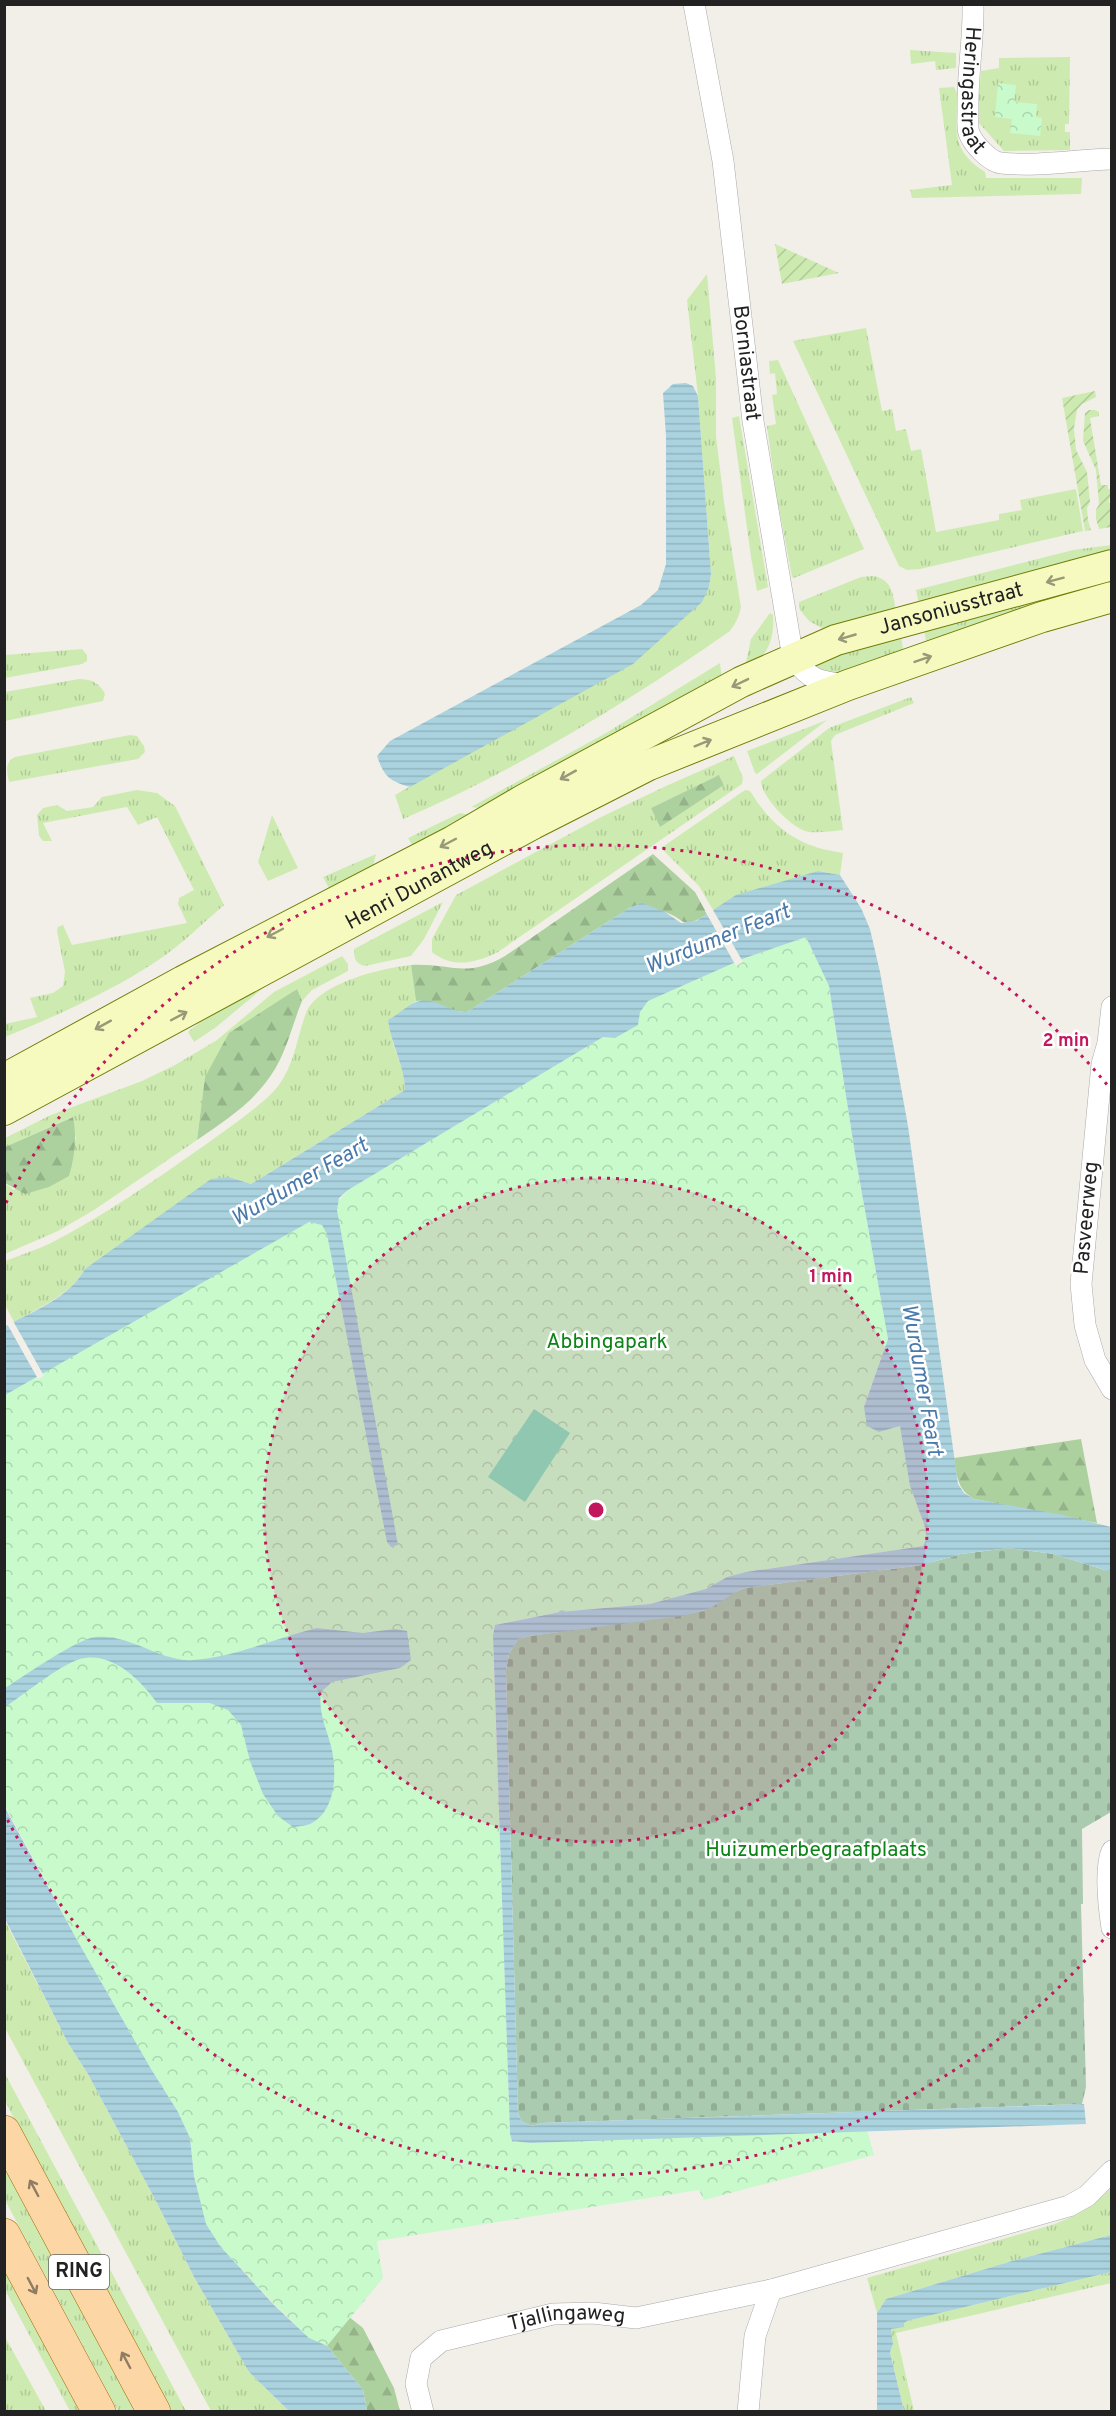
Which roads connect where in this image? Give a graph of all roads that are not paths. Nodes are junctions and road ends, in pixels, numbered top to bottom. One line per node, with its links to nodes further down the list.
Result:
1 (694, 4): 6 (street, Borniastraat)
2 (973, 4): 3 (street, Heringastraat)
3 (1112, 159)
4 (1112, 565): 6 (street, Jansoniusstraat, one-way to 6)
5 (1112, 597): 7 (street, Jansoniusstraat, one-way to 5)
6 (793, 658): 7 (street); 9 (street, Henri Dunantweg, one-way to 9)
7 (848, 685): 10 (street, Henri Dunantweg, one-way to 7)
8 (1112, 1007): 11 (street, Pasveerweg)
9 (4, 1079)
10 (4, 1110)
11 (1105, 1111): 12 (street, Pasveerweg)
12 (1112, 1389)
13 (1112, 1851): 14 (street)
14 (1112, 1928)
15 (4, 2132): 20 (main road, RING, one-way to 15)
16 (1112, 2171): 18 (street, Tjallingaweg)
17 (4, 2235): 19 (main road, RING, one-way to 19)
18 (771, 2290): 21 (street, Tjallingaweg); 22 (street)
19 (99, 2412)
20 (154, 2412)
21 (423, 2412)
22 (748, 2412)

